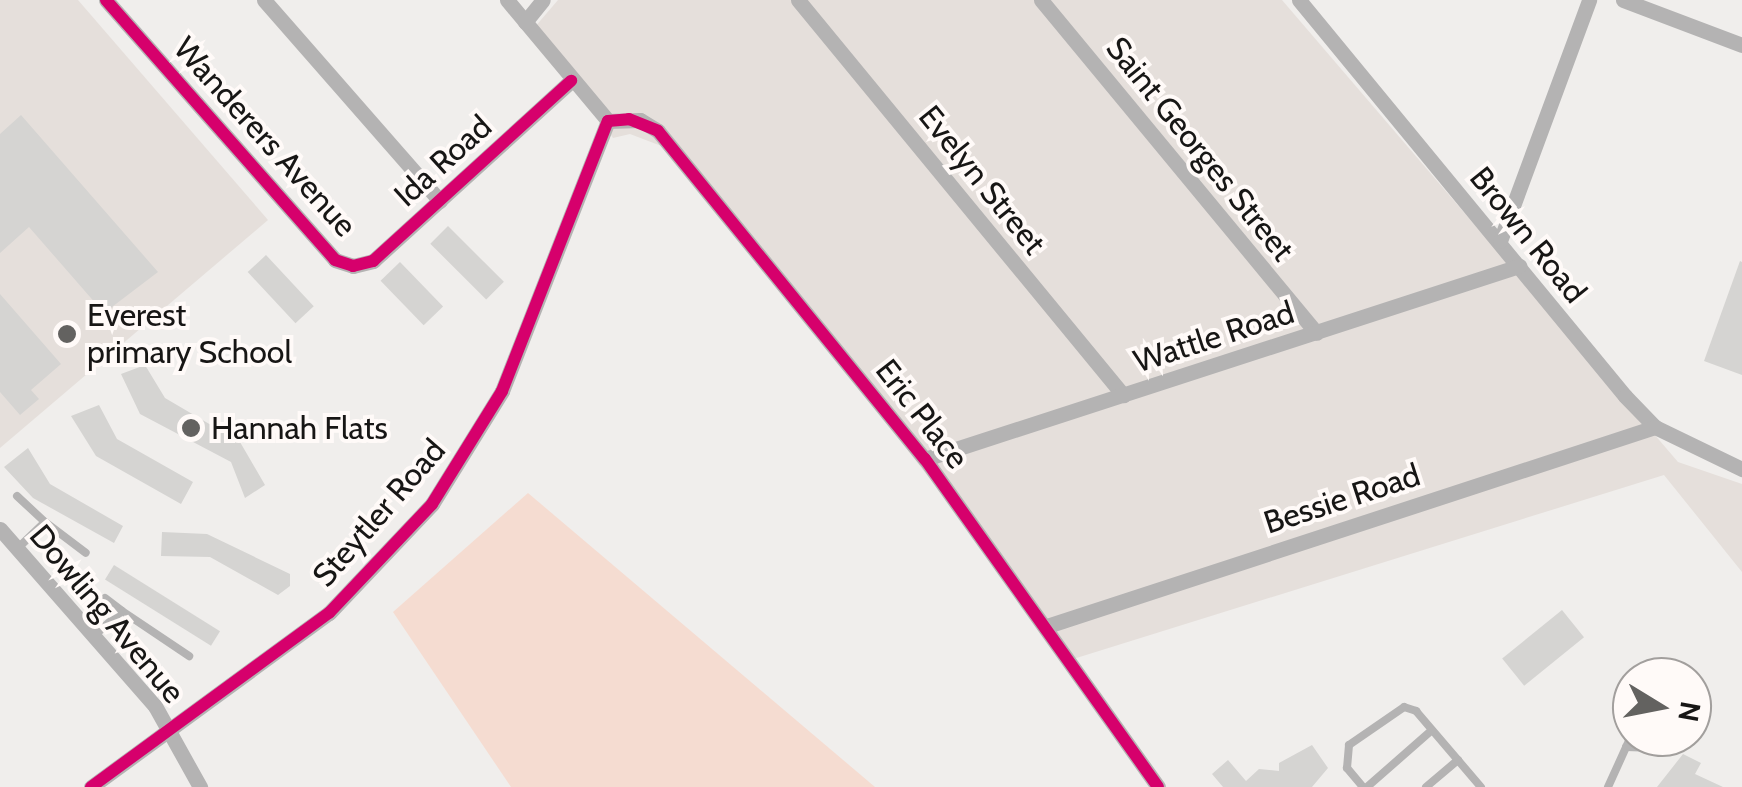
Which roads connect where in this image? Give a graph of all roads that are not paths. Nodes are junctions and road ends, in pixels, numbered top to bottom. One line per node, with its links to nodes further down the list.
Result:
1 (106, 0): 16 (street, Wanderers Avenue)
2 (264, 0): 14 (street)
3 (507, 0): 10 (street)
4 (543, 0): 10 (street)
5 (798, 0): 19 (street, Evelyn Street)
6 (1041, 0): 18 (street, Saint Georges Street)
7 (1299, 0): 15 (street, Brown Road)
8 (1589, 0): 15 (street)
9 (1623, 0): 11 (street)
10 (525, 22): 12 (street)
11 (1742, 46)
12 (571, 81): 13 (street); 14 (street, Ida Road)
13 (608, 121): 21 (street, Eric Place); 34 (street, Steytler Road)
14 (440, 202): 16 (street, Ida Road)
15 (1500, 241): 17 (street, Brown Road)
16 (344, 265)
17 (1519, 266): 18 (street, Wattle Road); 20 (street, Brown Road)
18 (1316, 333): 19 (street, Wattle Road)
19 (1123, 395): 21 (street, Wattle Road)
20 (1656, 426): 22 (street, Brown Road); 30 (street, Bessie Road)
21 (926, 459): 30 (street, Eric Place)
22 (1742, 469)
23 (17, 496): 24 (lane)
24 (45, 522): 26 (lane); 27 (lane)
25 (0, 529): 26 (street, Dowling Avenue)
26 (18, 549): 31 (street, Dowling Avenue)
27 (86, 552)
28 (105, 598): 29 (lane)
29 (122, 612): 31 (lane); 32 (lane)
30 (1046, 626): 39 (street, Eric Place)
31 (94, 635): 34 (street, Dowling Avenue)
32 (189, 656)
33 (1432, 730): 36 (lane); 40 (lane); 40 (lane)
34 (168, 733): 37 (street, Steytler Road); 38 (street, Dowling Avenue)
35 (1622, 757): 43 (lane)
36 (1458, 760): 41 (lane); 42 (lane)
37 (91, 787)
38 (200, 787)
39 (1158, 787)
40 (1365, 787)
41 (1426, 787)
42 (1481, 787)
43 (1608, 787)

